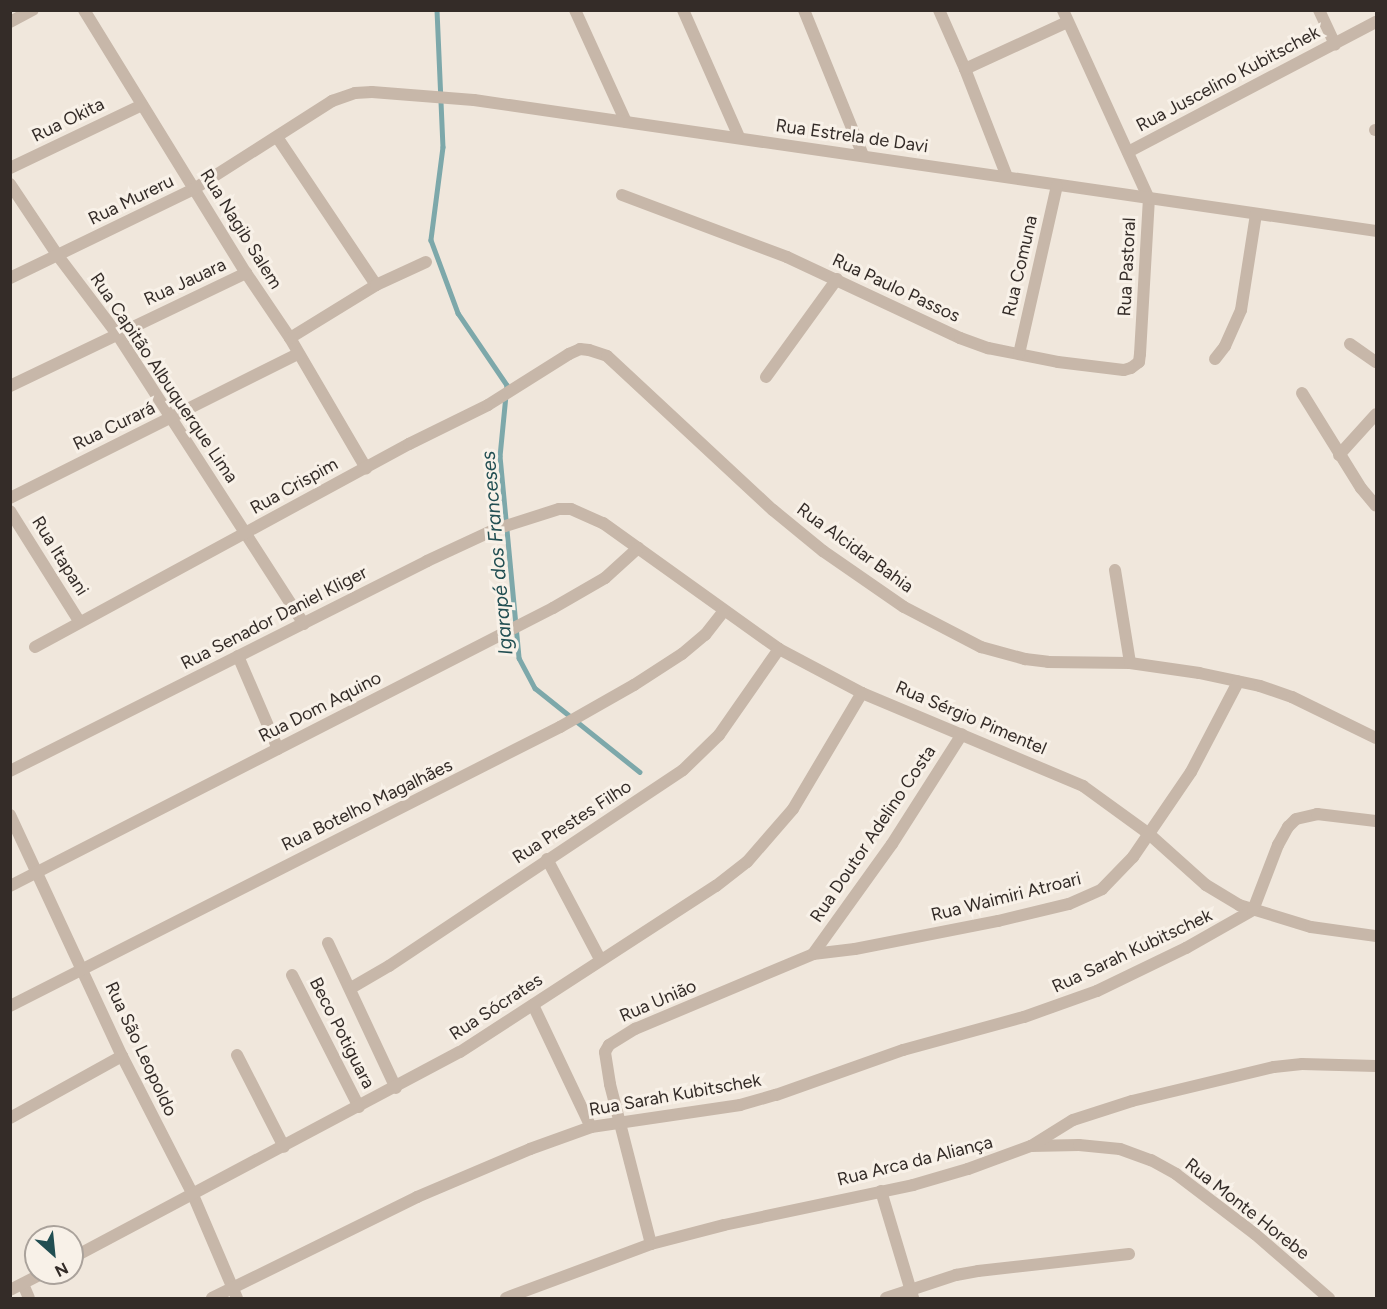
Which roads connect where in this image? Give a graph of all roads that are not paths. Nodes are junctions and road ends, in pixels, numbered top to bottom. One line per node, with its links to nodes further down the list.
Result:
1 (33, 10): 9 (street)
2 (84, 10): 13 (street, Rua Nagib Salem)
3 (575, 10): 15 (street)
4 (683, 10): 17 (street)
5 (804, 10): 19 (street)
6 (939, 10): 12 (street)
7 (1319, 10): 11 (street)
8 (1065, 16): 12 (street); 18 (street)
9 (10, 22)
10 (1377, 22): 11 (street, Rua Juscelino Kubitschek)
11 (1335, 44): 18 (street, Rua Juscelino Kubitschek)
12 (965, 69): 21 (street)
13 (142, 105): 20 (street, Rua Okita); 24 (street, Rua Nagib Salem)
14 (323, 106): 15 (street, Rua Estrela de Davi); 16 (street, Rua Mureru)
15 (626, 122): 17 (street, Rua Estrela de Davi)
16 (277, 137): 24 (street, Rua Mureru); 34 (street)
17 (739, 137): 19 (street, Rua Estrela de Davi)
18 (1128, 152): 26 (street)
19 (863, 155): 21 (street, Rua Estrela de Davi)
20 (10, 168)
21 (1007, 177): 23 (street, Rua Estrela de Davi)
22 (10, 184): 29 (street, Rua Capitão Albuquerque Lima)
23 (1057, 186): 26 (street, Rua Estrela de Davi); 41 (street, Rua Comuna)
24 (194, 189): 29 (street, Rua Mureru); 31 (street, Rua Nagib Salem)
25 (622, 195): 33 (street, Rua Paulo Passos)
26 (1149, 199): 27 (street, Rua Estrela de Davi); 36 (street, Rua Pastoral)
27 (1257, 214): 28 (street, Rua Estrela de Davi); 42 (street)
28 (1377, 231)
29 (58, 256): 32 (street, Rua Mureru); 35 (street, Rua Capitão Albuquerque Lima)
30 (426, 262): 34 (street)
31 (246, 273): 35 (street, Rua Jauara); 37 (street, Rua Nagib Salem)
32 (10, 278)
33 (837, 279): 41 (street, Rua Paulo Passos); 44 (street)
34 (376, 285): 37 (street)
35 (117, 334): 45 (street, Rua Jauara); 48 (street, Rua Capitão Albuquerque Lima)
36 (1141, 337): 41 (street, Rua Paulo Passos)
37 (290, 338): 39 (street, Rua Nagib Salem)
38 (1350, 344): 43 (street)
39 (298, 354): 48 (street, Rua Curará); 50 (street, Rua Nagib Salem)
40 (569, 354): 50 (street, Rua Crispim); 64 (street, Rua Alcidar Bahia)
41 (1018, 354)
42 (1215, 359)
43 (1377, 362)
44 (766, 377)
45 (10, 386)
46 (1302, 393): 49 (street)
47 (1377, 414): 49 (street)
48 (172, 418): 51 (street, Rua Curará); 55 (street, Rua Capitão Albuquerque Lima)
49 (1339, 455): 52 (street)
50 (366, 468): 55 (street, Rua Crispim)
51 (10, 498)
52 (1377, 506)
53 (559, 509): 56 (street, Rua Sérgio Pimentel); 60 (street, Rua Senador Daniel Kliger)
54 (10, 511): 59 (street, Rua Itapani)
55 (247, 532): 59 (street, Rua Crispim); 60 (street, Rua Capitão Albuquerque Lima)
56 (638, 548): 58 (street, Rua Sérgio Pimentel); 69 (street, Rua Dom Aquino)
57 (1114, 570): 64 (street)
58 (724, 611): 62 (street, Rua Sérgio Pimentel); 82 (street, Rua Botelho Magalhães)
59 (79, 621): 61 (street, Rua Crispim)
60 (304, 624): 63 (street, Rua Senador Daniel Kliger)
61 (34, 647)
62 (779, 649): 66 (street, Rua Sérgio Pimentel); 74 (street, Rua Prestes Filho)
63 (238, 656): 69 (street); 70 (street, Rua Senador Daniel Kliger)
64 (1130, 663): 65 (street, Rua Alcidar Bahia)
65 (1238, 682): 68 (street, Rua Alcidar Bahia); 73 (street, Rua Waimiri Atroari)
66 (862, 693): 67 (street, Rua Sérgio Pimentel); 81 (street, Rua Sócrates)
67 (962, 734): 73 (street, Rua Sérgio Pimentel); 80 (street, Rua Doutor Adelino Costa)
68 (1377, 738)
69 (278, 749): 75 (street, Rua Dom Aquino)
70 (10, 771)
71 (10, 815): 75 (street, Rua São Leopoldo)
72 (1377, 821): 77 (street)
73 (1149, 834): 77 (street, Rua Sérgio Pimentel); 80 (street, Rua Waimiri Atroari)
74 (547, 859): 81 (street); 84 (street, Rua Prestes Filho)
75 (38, 872): 76 (street, Rua Dom Aquino); 82 (street, Rua São Leopoldo)
76 (10, 886)
77 (1253, 910): 78 (street, Rua Sérgio Pimentel); 93 (street, Rua Sarah Kubitschek)
78 (1377, 936)
79 (328, 943): 84 (street)
80 (813, 954): 93 (street, Rua União)
81 (600, 959): 85 (street, Rua Sócrates)
82 (84, 969): 86 (street, Rua Botelho Magalhães); 88 (street, Rua São Leopoldo)
83 (292, 975): 91 (street, Beco Potiguara)
84 (351, 988): 90 (street)
85 (533, 1005): 90 (street, Rua Sócrates); 94 (street)
86 (10, 1006)
87 (237, 1055): 96 (street)
88 (122, 1056): 92 (street); 98 (street, Rua São Leopoldo)
89 (1377, 1066): 95 (street, Rua Arca da Aliança)
90 (396, 1088): 91 (street, Rua Sócrates)
91 (359, 1107): 96 (street, Rua Sócrates)
92 (10, 1118)
93 (620, 1122): 94 (street, Rua Sarah Kubitschek); 99 (street, Rua União)
94 (591, 1127): 104 (street, Rua Sarah Kubitschek)
95 (1031, 1146): 97 (street, Rua Arca da Aliança); 110 (street, Rua Monte Horebe)
96 (284, 1147): 98 (street, Rua Sócrates)
97 (881, 1191): 99 (street, Rua Arca da Aliança); 105 (street)
98 (193, 1195): 100 (street, Rua Sócrates); 104 (street, Rua São Leopoldo)
99 (651, 1244): 108 (street, Rua Arca da Aliança)
100 (84, 1252)
101 (1129, 1254): 105 (street)
102 (23, 1284): 103 (street); 106 (street)
103 (10, 1290)
104 (234, 1293): 107 (street, Rua Sarah Kubitschek)
105 (911, 1294): 109 (street)
106 (29, 1299)
107 (212, 1299)
108 (506, 1299)
109 (886, 1299)
110 (1329, 1299)

